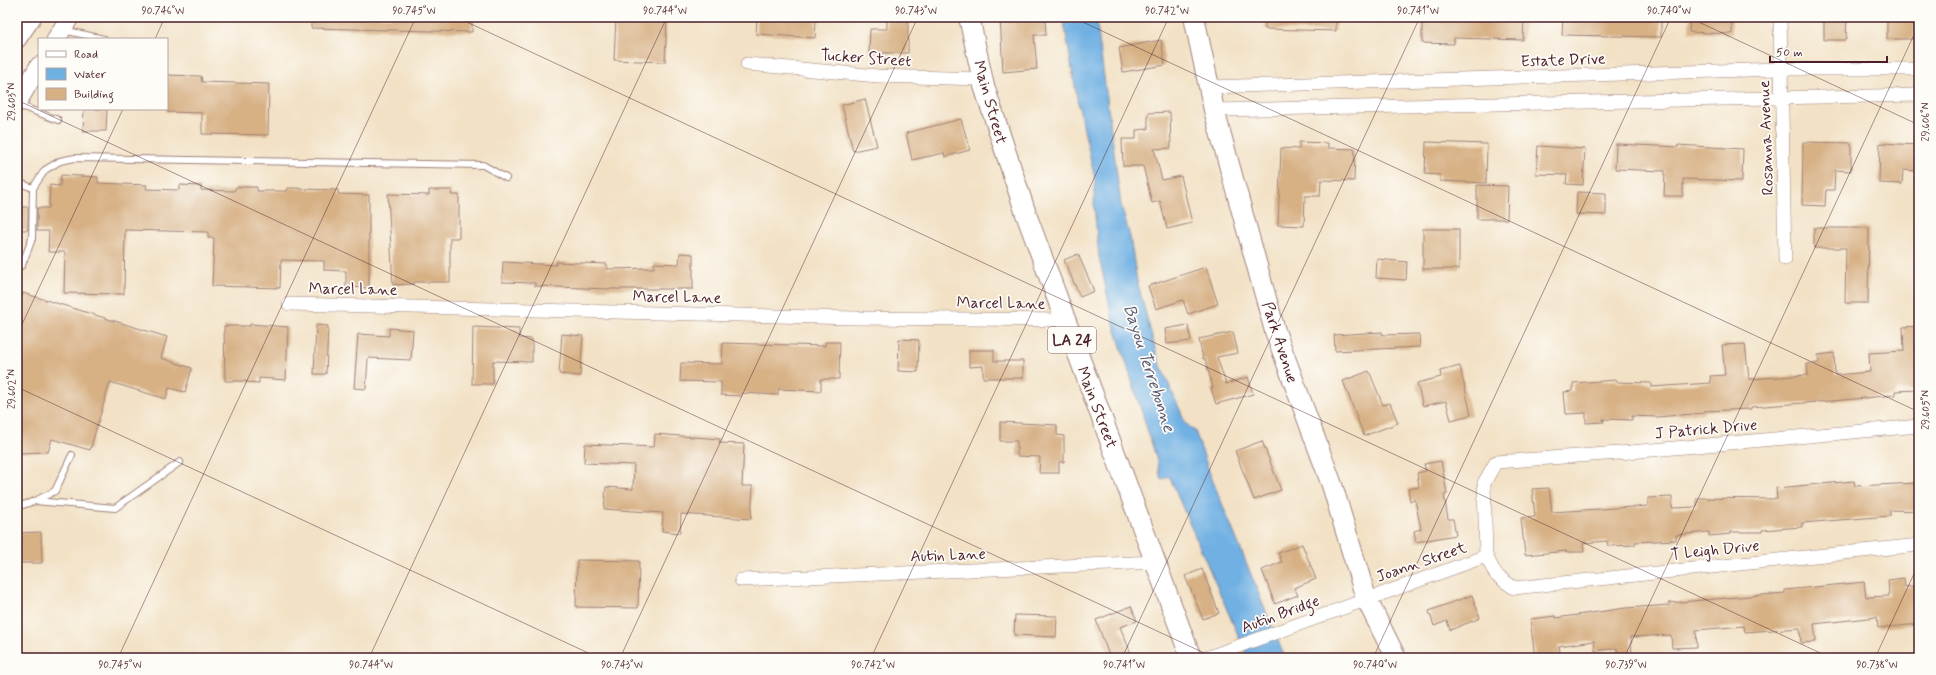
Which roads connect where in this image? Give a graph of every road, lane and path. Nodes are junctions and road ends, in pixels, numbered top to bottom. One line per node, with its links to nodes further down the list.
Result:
1 (32, 17): 7 (main road)
2 (969, 17): 12 (main road, Main Street / LA 24)
3 (1194, 17): 13 (main road, Park Avenue)
4 (1780, 17): 10 (street, Rosanna Avenue)
5 (62, 29): 6 (lane)
6 (100, 38)
7 (17, 39)
8 (747, 64): 12 (street, Tucker Street)
9 (38, 68): 16 (main road)
10 (1780, 69): 11 (street, Estate Drive); 13 (street, Estate Drive); 15 (street, Rosanna Avenue)
11 (1919, 69)
12 (982, 79): 25 (main road, Main Street / LA 24)
13 (1209, 87): 17 (main road, Park Avenue)
14 (1919, 95): 15 (street)
15 (1783, 98): 17 (street); 22 (street, Rosanna Avenue)
16 (17, 104): 18 (lane)
17 (1214, 110): 35 (main road, Park Avenue)
18 (58, 120)
19 (506, 178): 21 (lane)
20 (17, 182): 21 (lane)
21 (33, 188): 23 (lane)
22 (1785, 259)
23 (17, 268)
24 (289, 304): 25 (street, Marcel Lane)
25 (1064, 320): 33 (main road, Main Street / LA 24)
26 (1919, 426): 32 (street, J Patrick Drive)
27 (72, 455): 29 (lane)
28 (180, 462): 29 (lane)
29 (36, 501): 30 (lane)
30 (17, 507)
31 (1919, 545): 32 (street, T Leigh Drive)
32 (1486, 556): 35 (street, Joann Street)
33 (1156, 562): 34 (street, Autin Lane); 36 (main road, Main Street / LA 24)
34 (741, 580)
35 (1366, 598): 37 (street, Autin Bridge); 38 (main road, Park Avenue)
36 (1191, 658)
37 (1206, 658)
38 (1396, 658)

